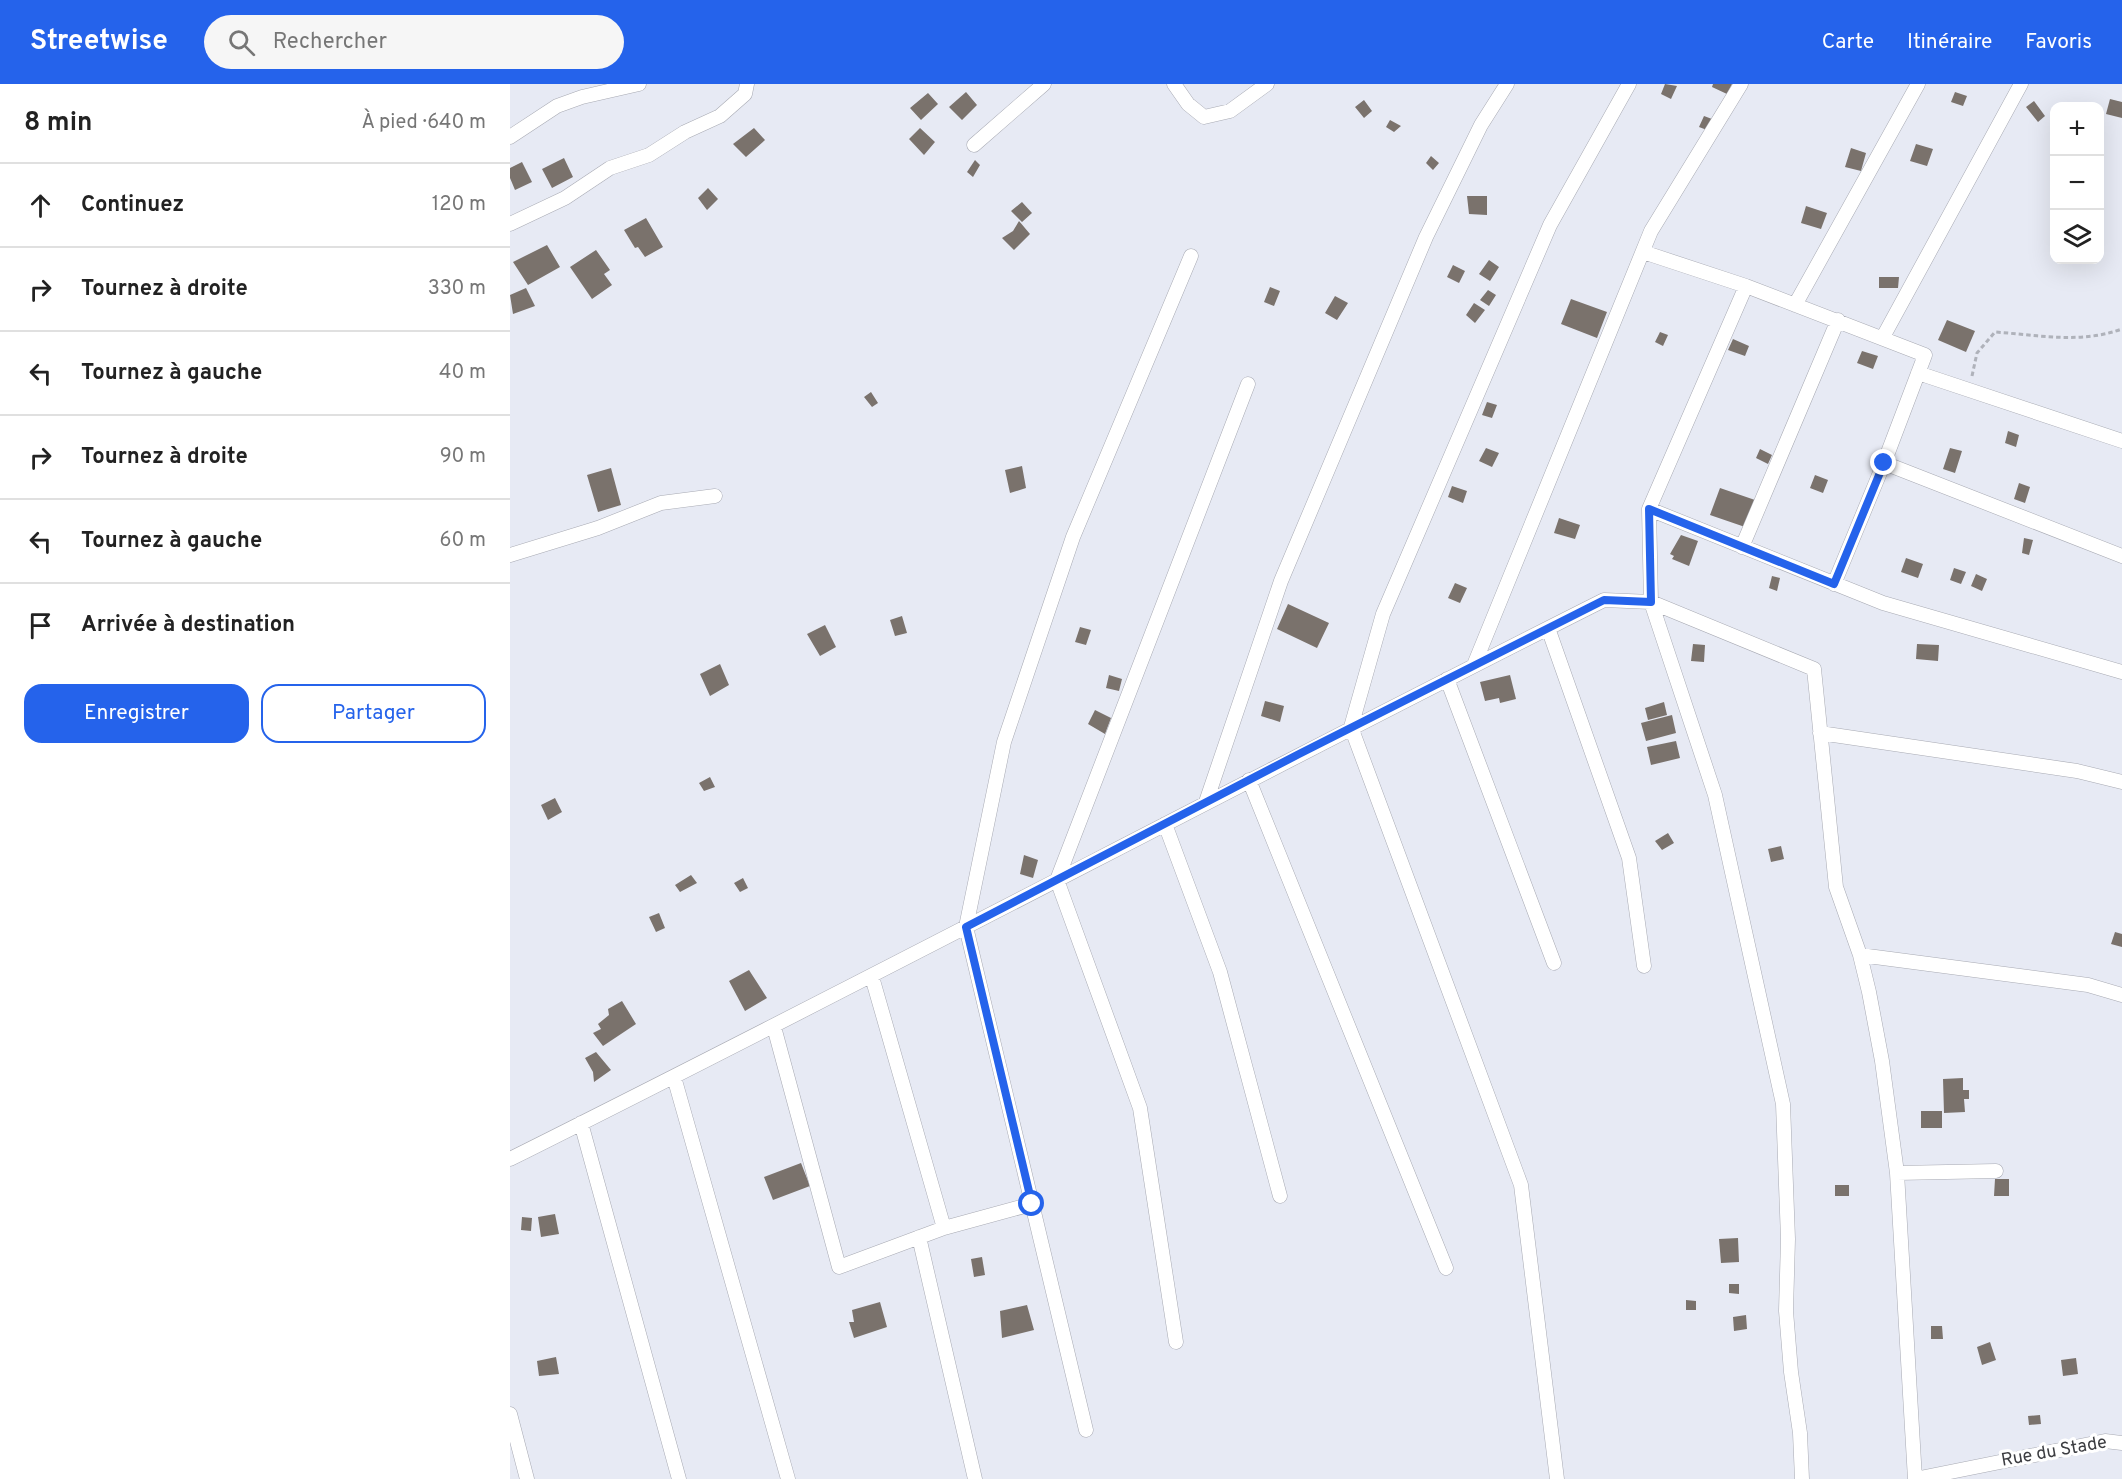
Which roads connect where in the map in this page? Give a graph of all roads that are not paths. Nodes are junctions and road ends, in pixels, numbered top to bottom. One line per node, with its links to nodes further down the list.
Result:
1 (639, 84): 11 (street)
2 (747, 84): 13 (street)
3 (1044, 84): 12 (street)
4 (1174, 84): 5 (street)
5 (1268, 84)
6 (1507, 84): 39 (street)
7 (1629, 84): 35 (street)
8 (1741, 84): 14 (street)
9 (1918, 84): 17 (street)
10 (2021, 84): 19 (street)
11 (510, 137)
12 (974, 145)
13 (510, 224)
14 (1643, 252): 16 (street); 32 (street)
15 (1191, 256): 42 (street)
16 (1746, 286): 17 (street); 25 (street)
17 (1795, 305): 18 (street)
18 (1838, 320): 19 (street); 26 (street)
19 (1882, 337): 20 (street)
20 (1918, 373): 22 (street); 23 (street)
21 (1248, 384): 41 (street)
22 (2122, 441)
23 (1884, 463): 28 (street); 29 (street)
24 (715, 496): 27 (street)
25 (1649, 509): 26 (street); 30 (street)
26 (1742, 547): 29 (street)
27 (510, 555)
28 (2122, 556)
29 (1834, 584): 33 (street)
30 (1651, 602): 31 (street); 36 (street); 68 (street)
31 (1548, 628): 32 (street); 45 (street)
32 (1474, 665): 34 (street)
33 (2122, 672)
34 (1447, 679): 35 (street); 44 (street)
35 (1351, 727): 37 (street); 67 (street)
36 (1820, 732): 38 (street); 43 (street)
37 (1249, 780): 39 (street); 58 (street)
38 (2122, 783)
39 (1206, 802): 40 (street)
40 (1165, 824): 41 (street); 54 (street)
41 (1057, 880): 42 (street); 59 (street)
42 (966, 927): 46 (street); 55 (street)
43 (1860, 955): 47 (street); 53 (street)
44 (1554, 963)
45 (1644, 966)
46 (872, 977): 48 (street); 56 (street)
47 (2122, 995)
48 (774, 1027): 49 (street); 57 (street)
49 (674, 1077): 50 (street); 65 (street)
50 (581, 1123): 51 (street); 64 (street)
51 (510, 1159)
52 (1996, 1171): 53 (street)
53 (1897, 1173): 69 (street)
54 (1280, 1196)
55 (1032, 1204): 56 (street); 61 (street)
56 (944, 1228): 57 (street)
57 (920, 1237): 66 (street)
58 (1446, 1268)
59 (1176, 1342)
60 (510, 1414): 63 (street)
61 (1086, 1430)
62 (2122, 1443): 69 (street, Rue du Stade)
63 (527, 1479)
64 (679, 1479)
65 (788, 1479)
66 (975, 1479)
67 (1557, 1479)
68 (1802, 1479)
69 (1915, 1479)

